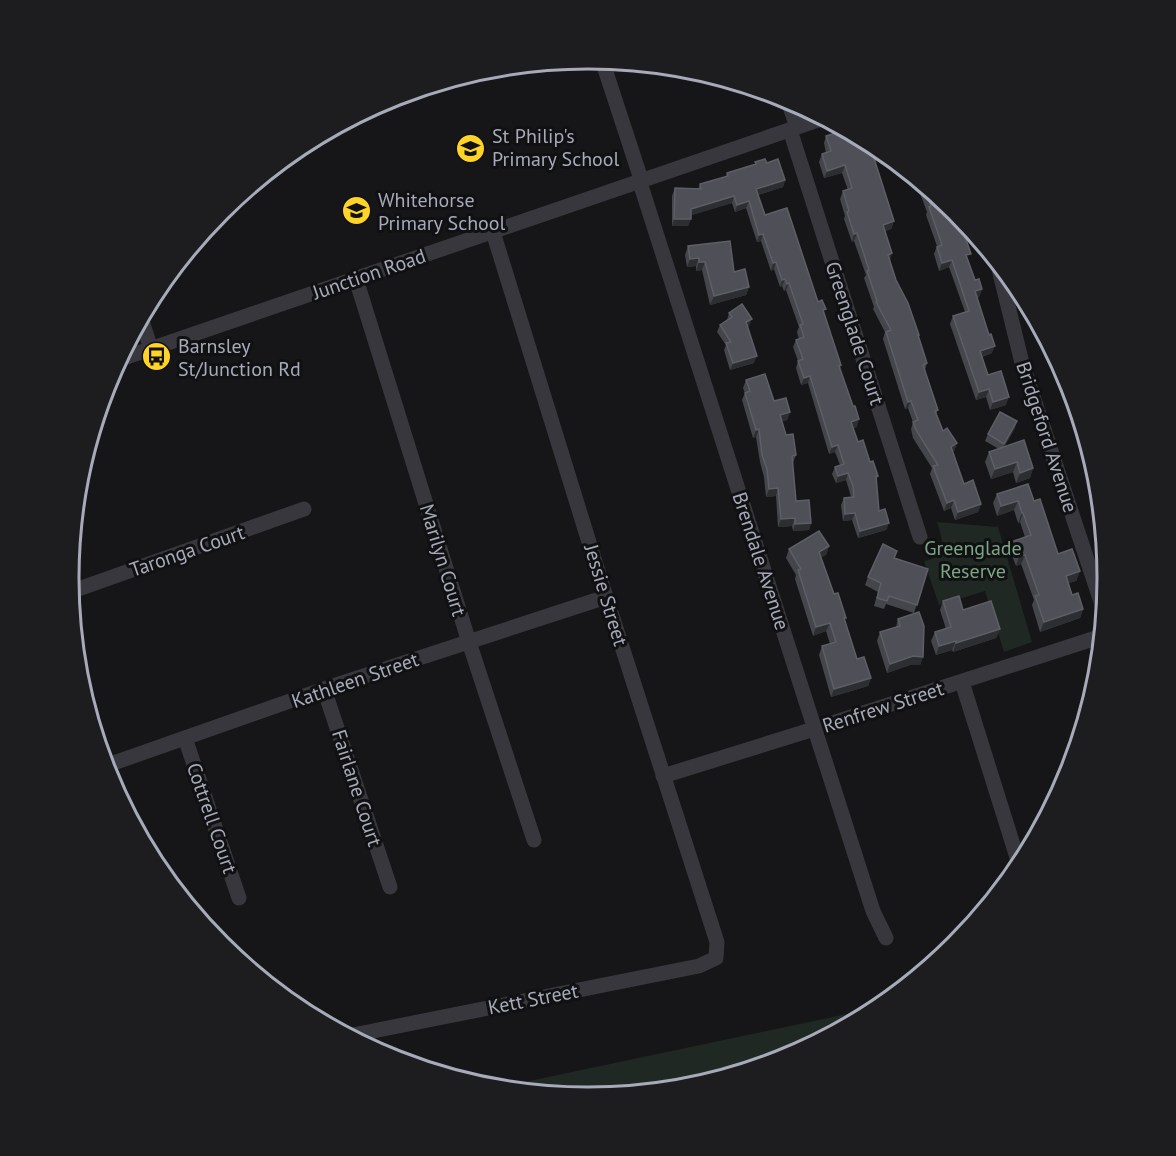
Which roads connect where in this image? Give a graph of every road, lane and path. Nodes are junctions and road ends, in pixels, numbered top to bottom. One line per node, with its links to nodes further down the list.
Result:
1 (605, 70): 5 (street, Brendale Avenue)
2 (790, 111): 4 (street, Greenglade Court)
3 (814, 121): 4 (street, Junction Road)
4 (793, 128): 5 (street, Junction Road); 13 (street, Greenglade Court)
5 (640, 181): 6 (street, Junction Road); 21 (street, Brendale Avenue)
6 (493, 232): 7 (street, Junction Road); 16 (street, Jessie Street)
7 (356, 279): 10 (street, Junction Road); 18 (street, Marilyn Court)
8 (1002, 283): 15 (street, Bridgeford Avenue)
9 (144, 328): 10 (street)
10 (151, 349): 11 (street, Junction Road)
11 (130, 356)
12 (304, 509): 14 (street, Taronga Court)
13 (920, 537)
14 (79, 589)
15 (1097, 589)
16 (606, 597): 18 (street, Kathleen Street); 24 (street, Jessie Street)
17 (1093, 639): 19 (street, Renfrew Street)
18 (469, 642): 20 (street, Kathleen Street); 25 (street, Marilyn Court)
19 (962, 682): 21 (street, Renfrew Street); 26 (street)
20 (324, 689): 22 (street, Kathleen Street); 27 (street, Fairlane Court)
21 (814, 729): 24 (street, Renfrew Street); 29 (street, Brendale Avenue)
22 (185, 738): 23 (street, Kathleen Street); 28 (street, Cottrell Court)
23 (114, 763)
24 (663, 776): 30 (street, Jessie Street)
25 (534, 840)
26 (1016, 853)
27 (390, 886)
28 (239, 898)
29 (886, 938)
30 (716, 958): 31 (street, Kett Street)
31 (360, 1034)

